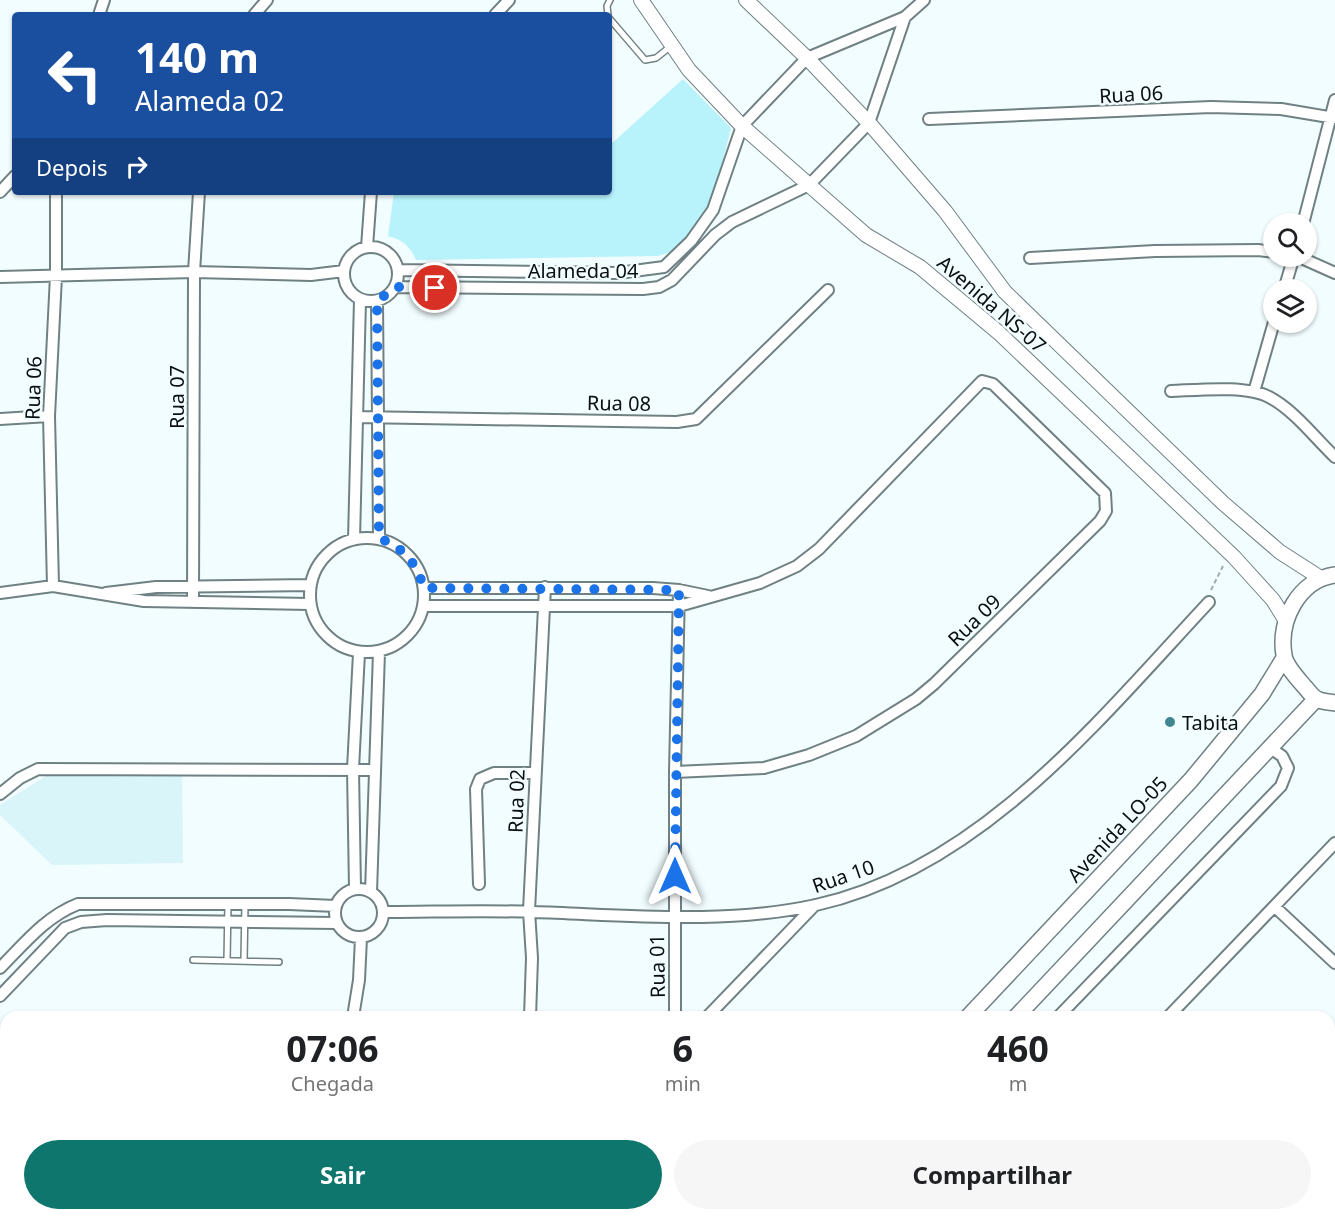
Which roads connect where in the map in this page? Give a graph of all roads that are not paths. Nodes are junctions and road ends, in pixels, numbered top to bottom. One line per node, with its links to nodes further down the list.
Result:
1 (267, 0): 6 (street)
2 (509, 0): 7 (street)
3 (641, 0): 10 (street, Avenida NS-07)
4 (746, 0): 11 (street, Avenida NS-07)
5 (924, 0): 8 (street)
6 (257, 12)
7 (498, 12)
8 (905, 17): 11 (street); 15 (street)
9 (612, 21): 10 (lane)
10 (672, 46): 16 (street, Avenida NS-07)
11 (807, 58): 15 (street, Avenida NS-07); 16 (street)
12 (1335, 100): 13 (street)
13 (1333, 118): 14 (street, Rua 06); 23 (street)
14 (929, 119)
15 (869, 123): 18 (street); 53 (street, Avenida NS-07)
16 (742, 126): 18 (street, Avenida NS-07); 30 (street, Alameda 04)
17 (12, 179): 19 (street)
18 (809, 185): 38 (street, Alameda 04); 69 (street, Avenida NS-07)
19 (0, 192)
20 (56, 195): 34 (street, Rua 06)
21 (199, 195): 32 (street, Rua 07)
22 (370, 195): 24 (street)
23 (1306, 213)
24 (367, 247): 28 (street); 31 (street)
25 (1263, 252): 26 (street)
26 (1030, 258)
27 (1317, 265): 33 (street)
28 (398, 270): 29 (street, Alameda 04); 36 (street)
29 (481, 270): 30 (street, Alameda 04); 37 (street)
30 (501, 270): 38 (street)
31 (344, 271): 32 (street); 40 (street)
32 (194, 272): 34 (street); 54 (street, Rua 07)
33 (1335, 273)
34 (56, 276): 35 (street); 45 (street, Rua 06)
35 (0, 277)
36 (396, 287): 37 (street, Alameda 04); 41 (street)
37 (481, 289): 38 (street, Alameda 04)
38 (502, 289)
39 (828, 290): 46 (street, Rua 08)
40 (360, 300): 41 (street); 47 (street)
41 (377, 301): 46 (street)
42 (1271, 333): 44 (street)
43 (1172, 391): 44 (street)
44 (1254, 392): 49 (street)
45 (49, 416): 48 (street); 56 (street, Rua 06)
46 (380, 416): 47 (street, Rua 08); 50 (street)
47 (357, 417): 51 (street)
48 (0, 419)
49 (1335, 457)
50 (379, 538): 51 (street); 58 (street)
51 (354, 539): 55 (street)
52 (1335, 575): 53 (main road)
53 (1319, 578): 69 (main road)
54 (194, 585): 55 (street); 61 (street); 63 (street, Rua 07)
55 (310, 585): 65 (street)
56 (53, 586): 60 (street); 61 (street)
57 (545, 587): 58 (street); 59 (street); 67 (street, Rua 02)
58 (424, 588): 66 (street)
59 (679, 590): 62 (street); 68 (street, Rua 01)
60 (0, 593)
61 (103, 594): 63 (street)
62 (711, 597): 68 (street); 79 (street, Rua 09)
63 (193, 601): 65 (street)
64 (1209, 602): 87 (street, Rua 10)
65 (310, 604): 70 (street)
66 (424, 606): 67 (street); 71 (street)
67 (544, 606): 68 (street); 78 (street, Rua 02)
68 (679, 606): 79 (street, Rua 01)
69 (1286, 621): 72 (main road)
70 (359, 652): 71 (street); 76 (street)
71 (378, 652): 77 (street)
72 (1284, 658): 73 (main road); 108 (main road, Avenida LO-05)
73 (1316, 699): 74 (main road); 75 (main road)
74 (1335, 703)
75 (1269, 747): 109 (main road); 110 (street)
76 (353, 769): 77 (street); 80 (street); 83 (street)
77 (375, 770): 84 (street)
78 (535, 772): 82 (street); 90 (street, Rua 02)
79 (675, 772): 92 (street, Rua 01)
80 (0, 794)
81 (1335, 843): 89 (street)
82 (479, 884)
83 (355, 889): 84 (street); 88 (street)
84 (371, 892): 91 (street)
85 (228, 903): 86 (street); 93 (lane); 102 (street)
86 (245, 903): 88 (street); 94 (lane)
87 (815, 905): 92 (street, Rua 10); 107 (street)
88 (336, 906): 95 (street)
89 (1275, 907): 101 (street); 111 (street)
90 (530, 911): 91 (street, Rua 10); 92 (street, Rua 10); 105 (street, Rua 02)
91 (383, 912): 96 (street)
92 (674, 917): 106 (street, Rua 01)
93 (228, 921): 94 (street); 98 (lane); 103 (street)
94 (244, 921): 95 (street); 99 (lane)
95 (336, 923): 96 (street)
96 (361, 938): 104 (street)
97 (192, 960): 98 (lane)
98 (227, 961): 99 (lane)
99 (244, 962): 100 (lane)
100 (279, 962)
101 (1335, 963)
102 (0, 969)
103 (0, 996)
104 (353, 1011)
105 (530, 1011)
106 (675, 1011)
107 (713, 1011)
108 (974, 1011)
109 (1022, 1011)
110 (1064, 1011)
111 (1174, 1011)

